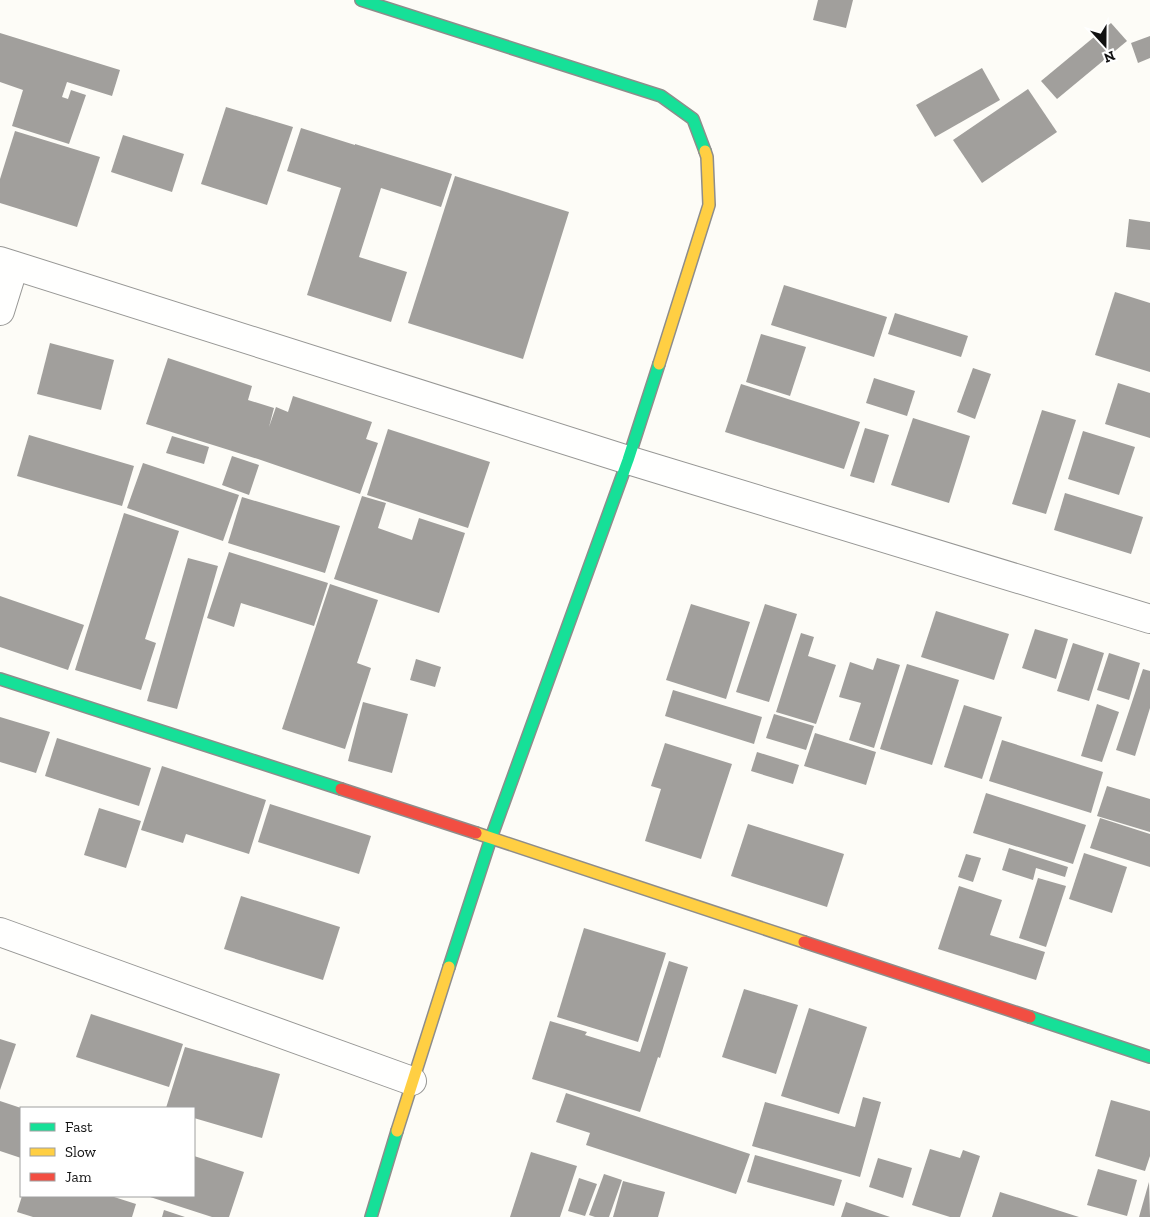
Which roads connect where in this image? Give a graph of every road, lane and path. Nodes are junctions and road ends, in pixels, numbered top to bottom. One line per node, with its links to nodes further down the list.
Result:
1 (361, 0): 2 (street)
2 (414, 8): 5 (street)
3 (7, 263): 4 (street); 5 (street)
4 (0, 311)
5 (628, 460): 6 (street); 8 (street)
6 (1150, 619)
7 (0, 679): 8 (street)
8 (491, 838): 10 (street); 11 (street)
9 (0, 932): 11 (street)
10 (1150, 1057)
11 (412, 1081): 12 (street)
12 (371, 1217)

